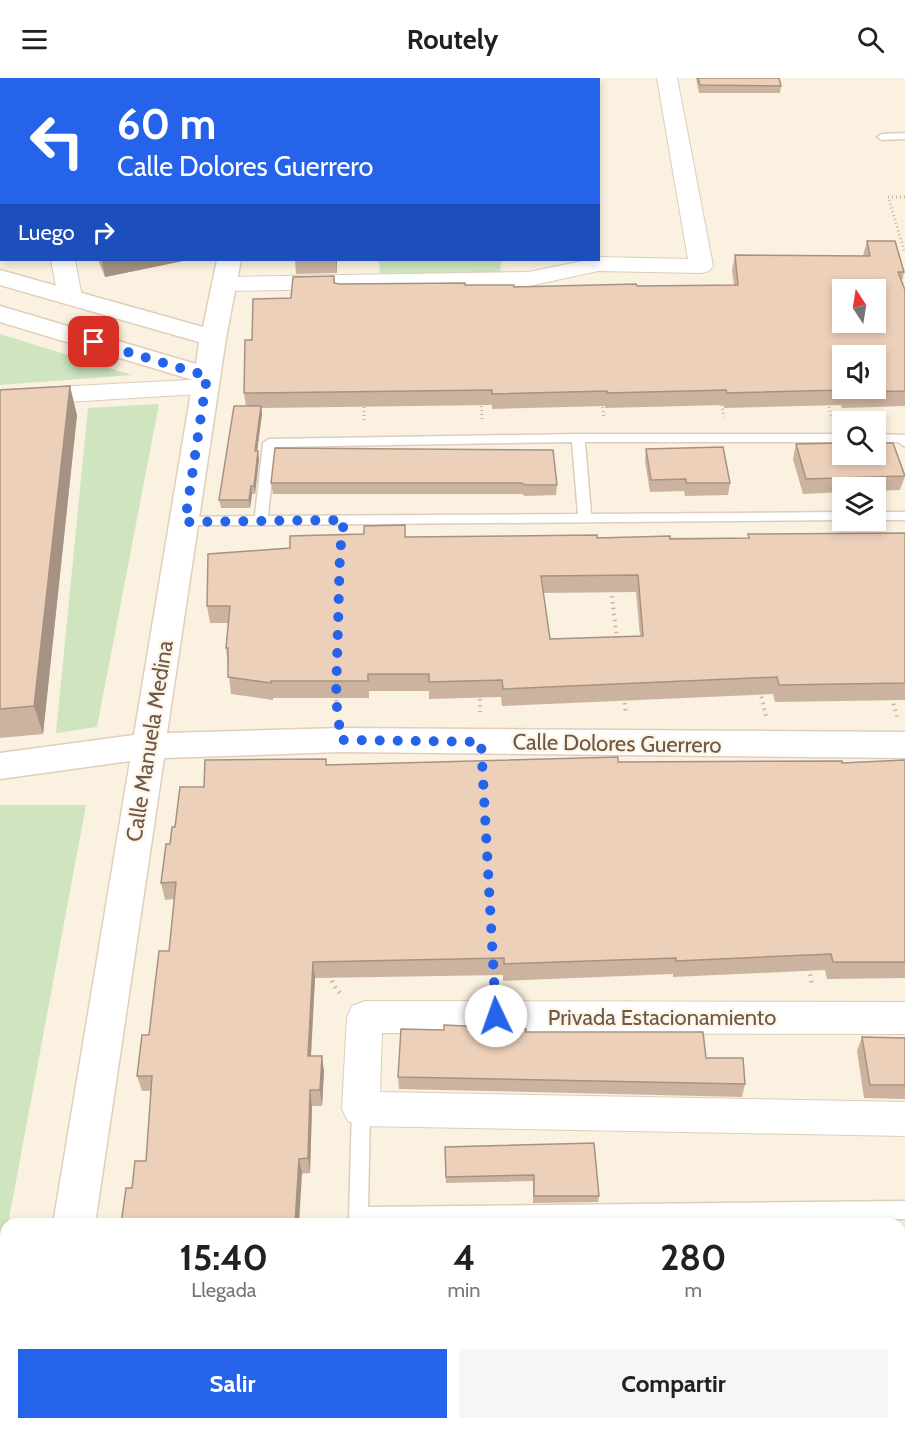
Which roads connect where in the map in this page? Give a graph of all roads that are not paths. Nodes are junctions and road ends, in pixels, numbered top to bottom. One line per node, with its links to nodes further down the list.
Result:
1 (667, 78): 5 (street)
2 (905, 136): 3 (lane)
3 (882, 137)
4 (63, 261): 8 (street)
5 (598, 262): 6 (street)
6 (227, 272): 10 (street, Calle Manuela Medina)
7 (0, 277): 8 (street)
8 (70, 297): 10 (street)
9 (0, 314): 11 (street)
10 (213, 338): 11 (street, Calle Manuela Medina)
11 (207, 382): 12 (street); 22 (street, Calle Manuela Medina)
12 (0, 399)
13 (578, 438): 14 (lane); 20 (lane); 21 (lane)
14 (832, 438)
15 (886, 438): 16 (lane)
16 (905, 443)
17 (832, 516): 20 (lane)
18 (886, 516): 19 (lane)
19 (905, 516)
20 (585, 518): 21 (lane)
21 (261, 521): 22 (lane)
22 (185, 522): 24 (street, Calle Manuela Medina)
23 (905, 745): 24 (street, Calle Dolores Guerrero)
24 (148, 746): 25 (street, Calle Dolores Guerrero); 30 (street, Calle Manuela Medina)
25 (0, 766)
26 (905, 1018): 27 (street, Privada Estacionamiento)
27 (361, 1108): 28 (street); 29 (lane)
28 (905, 1119)
29 (905, 1209)
30 (75, 1218)

